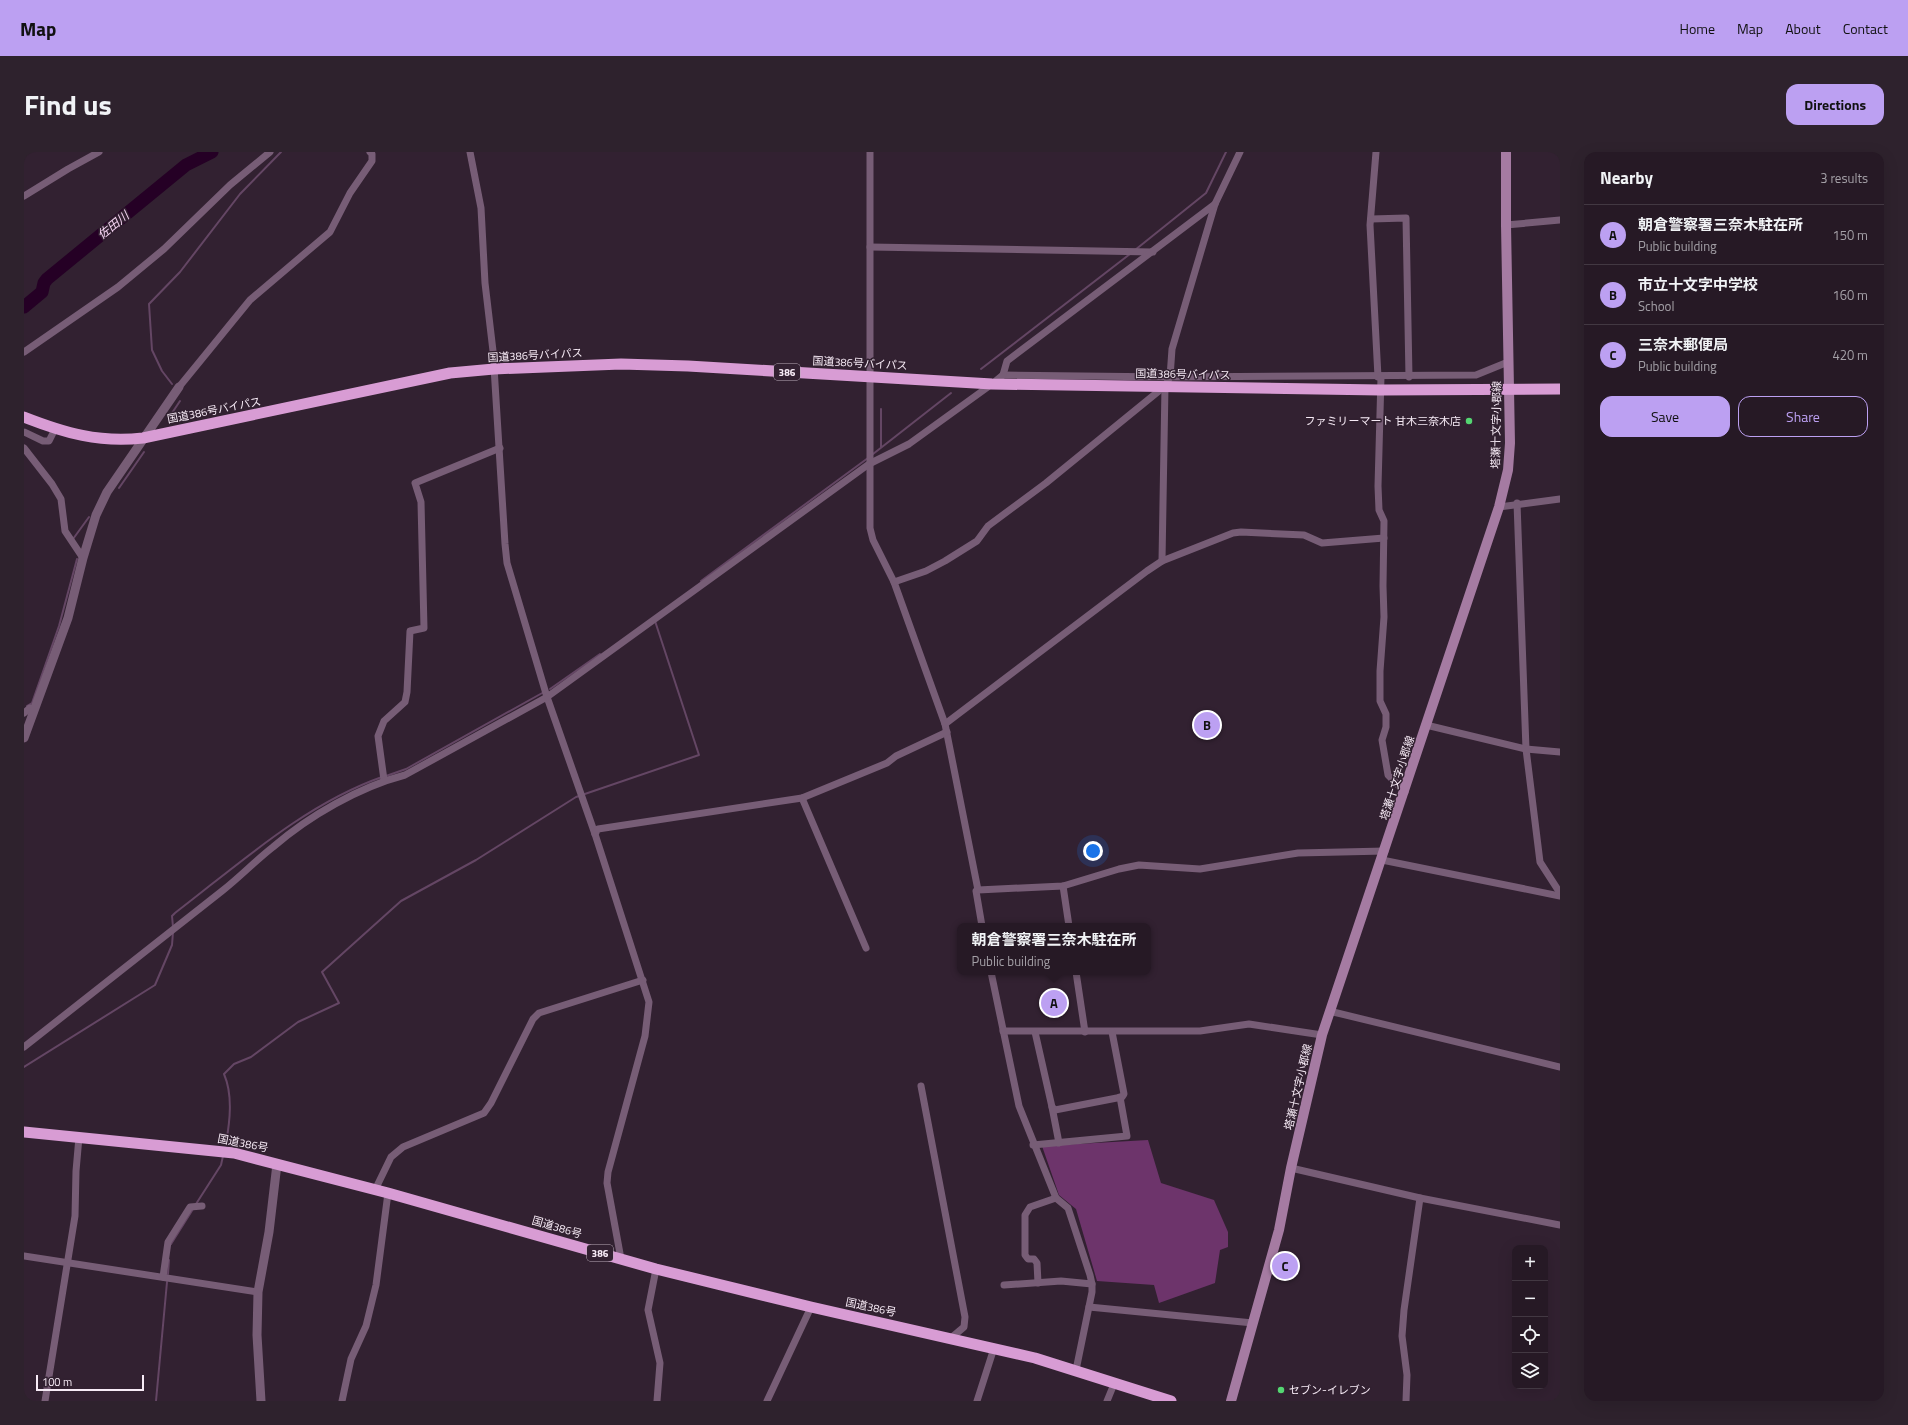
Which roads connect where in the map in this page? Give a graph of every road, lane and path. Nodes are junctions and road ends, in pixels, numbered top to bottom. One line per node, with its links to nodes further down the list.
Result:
1 (99, 152): 9 (street)
2 (270, 152): 16 (street)
3 (370, 152): 25 (street)
4 (470, 152): 18 (street)
5 (870, 152): 14 (street)
6 (1240, 152): 10 (street)
7 (1376, 152): 11 (street)
8 (1506, 152): 13 (main road, 塔瀬十文字小郡線)
9 (24, 196)
10 (1215, 204): 15 (street); 23 (street)
11 (1371, 219): 21 (street); 22 (street)
12 (1560, 220): 13 (street)
13 (1506, 225): 17 (main road, 塔瀬十文字小郡線)
14 (873, 247): 15 (street); 20 (street)
15 (1153, 252): 19 (street)
16 (24, 352)
17 (1508, 362): 22 (street); 26 (main road, 塔瀬十文字小郡線)
18 (494, 369): 20 (highway, 国道386号バイパス / 386); 32 (highway, 国道386号バイパス / 386); 34 (street)
19 (1003, 375): 23 (street); 24 (street)
20 (869, 377): 24 (highway, 国道386号バイパス / 386); 35 (street)
21 (1379, 377): 22 (street); 23 (street); 28 (street)
22 (1409, 377)
23 (1167, 382): 24 (highway, 国道386号バイパス / 386); 28 (highway, 国道386号バイパス / 386); 41 (street); 42 (street)
24 (992, 384): 35 (street)
25 (179, 387): 32 (street)
26 (1510, 388): 27 (highway, 国道386号バイパス / 386); 28 (highway, 国道386号バイパス / 386); 38 (main road, 塔瀬十文字小郡線)
27 (1560, 389)
28 (1380, 390): 39 (street)
29 (24, 417): 30 (highway, 国道386号バイパス / 386)
30 (55, 429): 31 (street); 32 (highway, 国道386号バイパス / 386)
31 (24, 432)
32 (143, 438): 40 (street)
33 (24, 448): 40 (street)
34 (500, 448): 43 (street); 51 (street)
35 (869, 464): 42 (street); 43 (street)
36 (1560, 498): 37 (street)
37 (1517, 503): 38 (street); 49 (street)
38 (1499, 507): 46 (main road, 塔瀬十文字小郡線)
39 (1384, 538): 41 (street); 52 (street)
40 (82, 558): 44 (street)
41 (1162, 561): 47 (street)
42 (894, 582): 47 (street)
43 (547, 697): 51 (street); 54 (street)
44 (36, 708): 45 (street); 48 (street)
45 (24, 713)
46 (1426, 725): 49 (street); 52 (main road, 塔瀬十文字小郡線)
47 (946, 728): 53 (street); 57 (street)
48 (24, 738)
49 (1526, 750): 50 (street); 58 (street)
50 (1560, 752)
51 (384, 780): 71 (street)
52 (1405, 792): 55 (main road, 塔瀬十文字小郡線)
53 (802, 798): 54 (street); 61 (street)
54 (595, 834): 64 (street)
55 (1383, 855): 56 (street); 58 (street); 65 (main road, 塔瀬十文字小郡線)
56 (1063, 886): 57 (street); 60 (street)
57 (978, 890): 59 (street)
58 (1560, 894)
59 (981, 923)
60 (1069, 923)
61 (866, 948)
62 (992, 975): 66 (street)
63 (1076, 975): 68 (street)
64 (643, 980): 82 (street); 89 (street)
65 (1329, 1012): 70 (main road, 塔瀬十文字小郡線); 72 (street)
66 (1003, 1031): 67 (street); 79 (street)
67 (1035, 1032): 68 (street); 75 (street)
68 (1085, 1032): 69 (street)
69 (1112, 1032): 70 (street); 74 (street)
70 (1322, 1035): 81 (main road, 塔瀬十文字小郡線)
71 (24, 1047)
72 (1560, 1067)
73 (921, 1086): 100 (street)
74 (1120, 1097): 75 (street); 78 (street)
75 (1052, 1107): 78 (street)
76 (24, 1132): 77 (highway, 国道386号 / 386)
77 (79, 1137): 80 (highway, 国道386号 / 386); 90 (street)
78 (1059, 1143): 79 (street)
79 (1034, 1145): 84 (street)
80 (277, 1164): 82 (highway, 国道386号 / 386); 96 (street)
81 (1291, 1168): 85 (street); 99 (main road, 塔瀬十文字小郡線)
82 (375, 1190): 83 (highway, 国道386号 / 386)
83 (388, 1193): 89 (highway, 国道386号 / 386); 106 (street)
84 (1056, 1198): 93 (street); 94 (street)
85 (1420, 1198): 87 (street); 113 (street)
86 (201, 1206): 92 (street)
87 (1560, 1225)
88 (24, 1256): 90 (street)
89 (621, 1259): 91 (highway, 国道386号 / 386)
90 (68, 1262): 92 (street); 104 (street)
91 (656, 1269): 97 (highway, 国道386号 / 386); 107 (street)
92 (163, 1277): 96 (street)
93 (1038, 1283): 94 (street); 95 (street)
94 (1092, 1284): 98 (street)
95 (1004, 1285)
96 (258, 1292): 105 (street)
97 (811, 1307): 100 (highway, 国道386号 / 386); 108 (street)
98 (1089, 1307): 99 (street); 102 (street)
99 (1253, 1323): 112 (main road, 塔瀬十文字小郡線)
100 (951, 1338): 101 (highway, 国道386号 / 386)
101 (994, 1348): 102 (highway, 国道386号 / 386); 109 (street)
102 (1076, 1370): 103 (highway, 国道386号 / 386)
103 (1114, 1384): 110 (street); 111 (highway, 国道386号 / 386)
104 (45, 1401)
105 (261, 1401)
106 (342, 1401)
107 (658, 1401)
108 (767, 1401)
109 (977, 1401)
110 (1107, 1401)
111 (1171, 1401)
112 (1231, 1401)
113 (1406, 1401)

